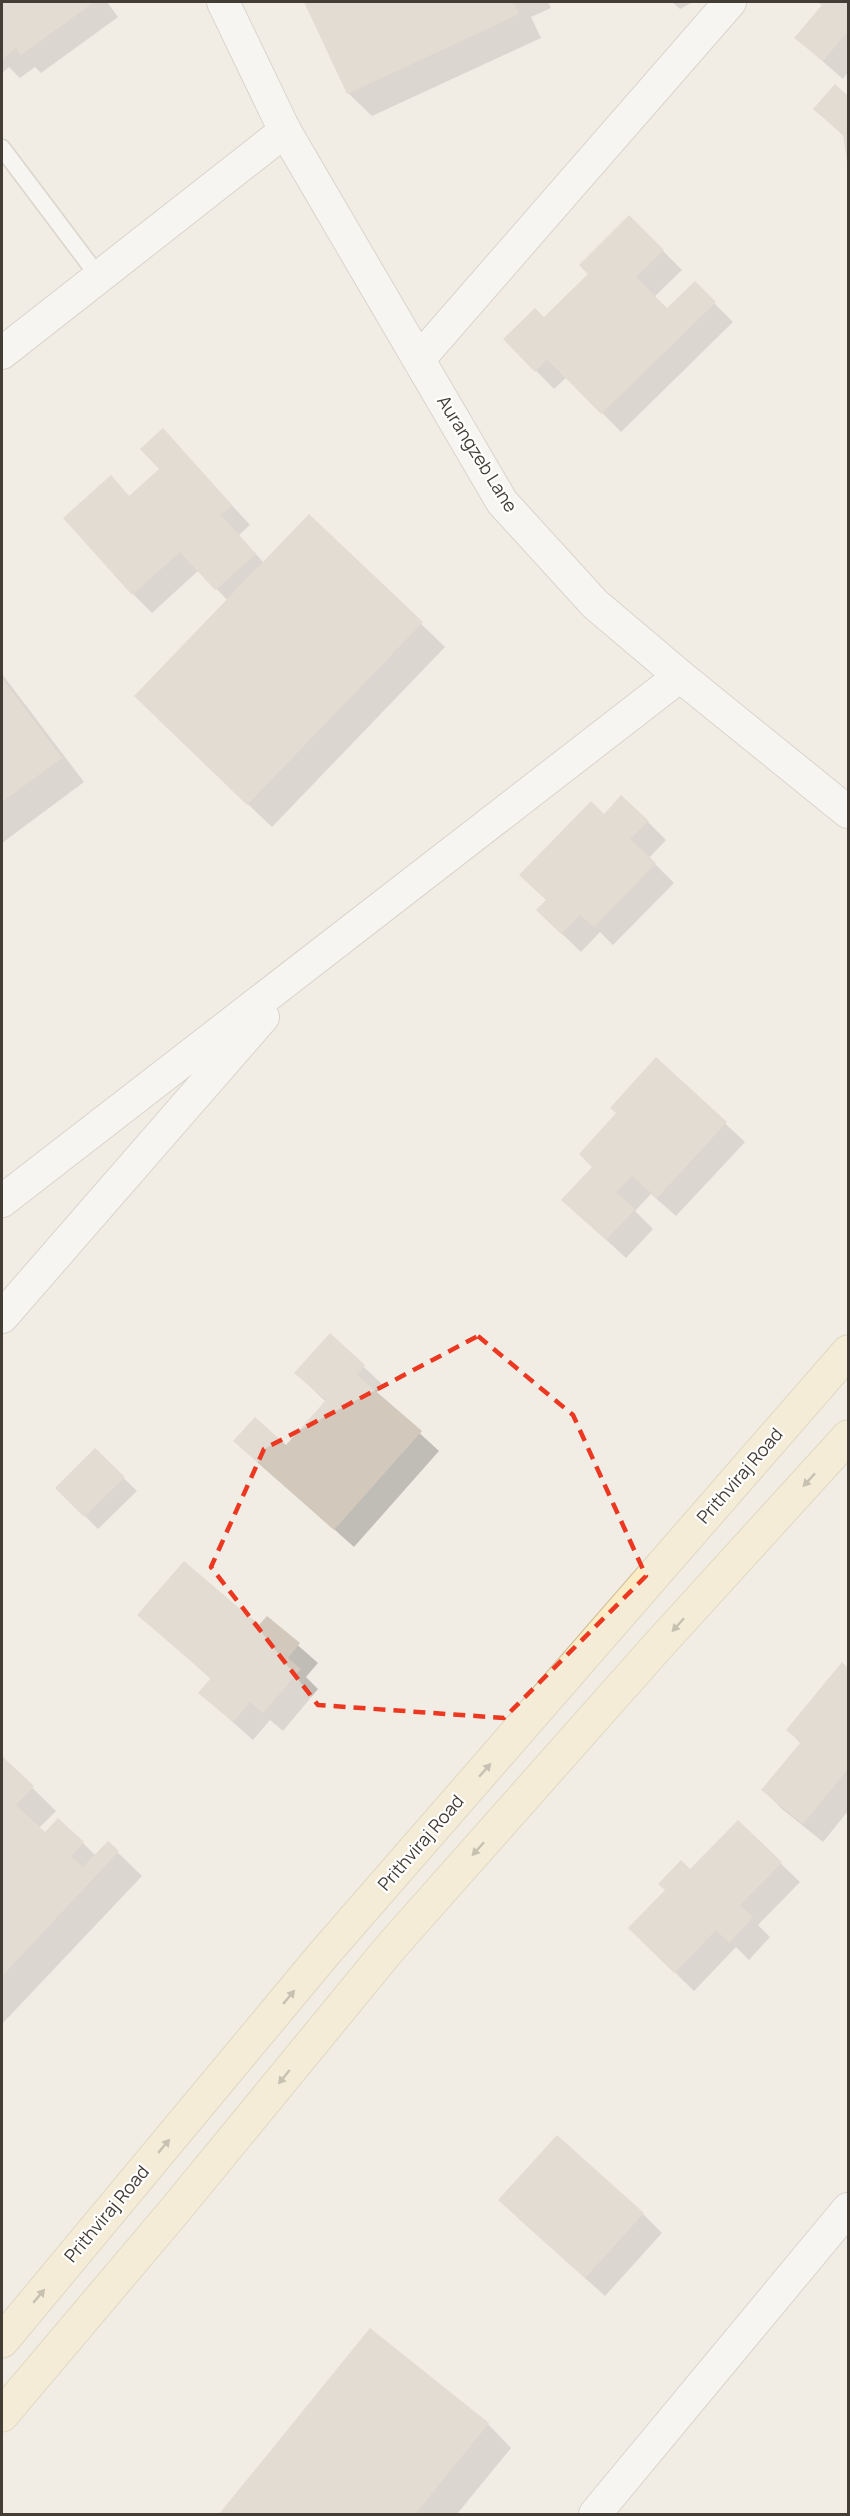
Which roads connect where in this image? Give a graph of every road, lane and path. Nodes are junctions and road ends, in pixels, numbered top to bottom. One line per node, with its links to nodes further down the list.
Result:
1 (223, 2): 3 (street, Aurangzeb Lane)
2 (730, 2): 7 (street)
3 (285, 131): 5 (street); 7 (street, Aurangzeb Lane)
4 (2, 148): 5 (lane)
5 (99, 277): 6 (street)
6 (2, 353)
7 (419, 359): 8 (street, Aurangzeb Lane)
8 (680, 676): 9 (street, Aurangzeb Lane); 10 (street)
9 (849, 812)
10 (310, 963): 11 (street); 12 (street)
11 (2, 1201)
12 (2, 1317)
13 (849, 1352): 16 (main road, Prithviraj Road, one-way to 13)
14 (849, 1437): 17 (main road, one-way to 17)
15 (849, 2209): 18 (street)
16 (2, 2341)
17 (2, 2415)
18 (595, 2514)

